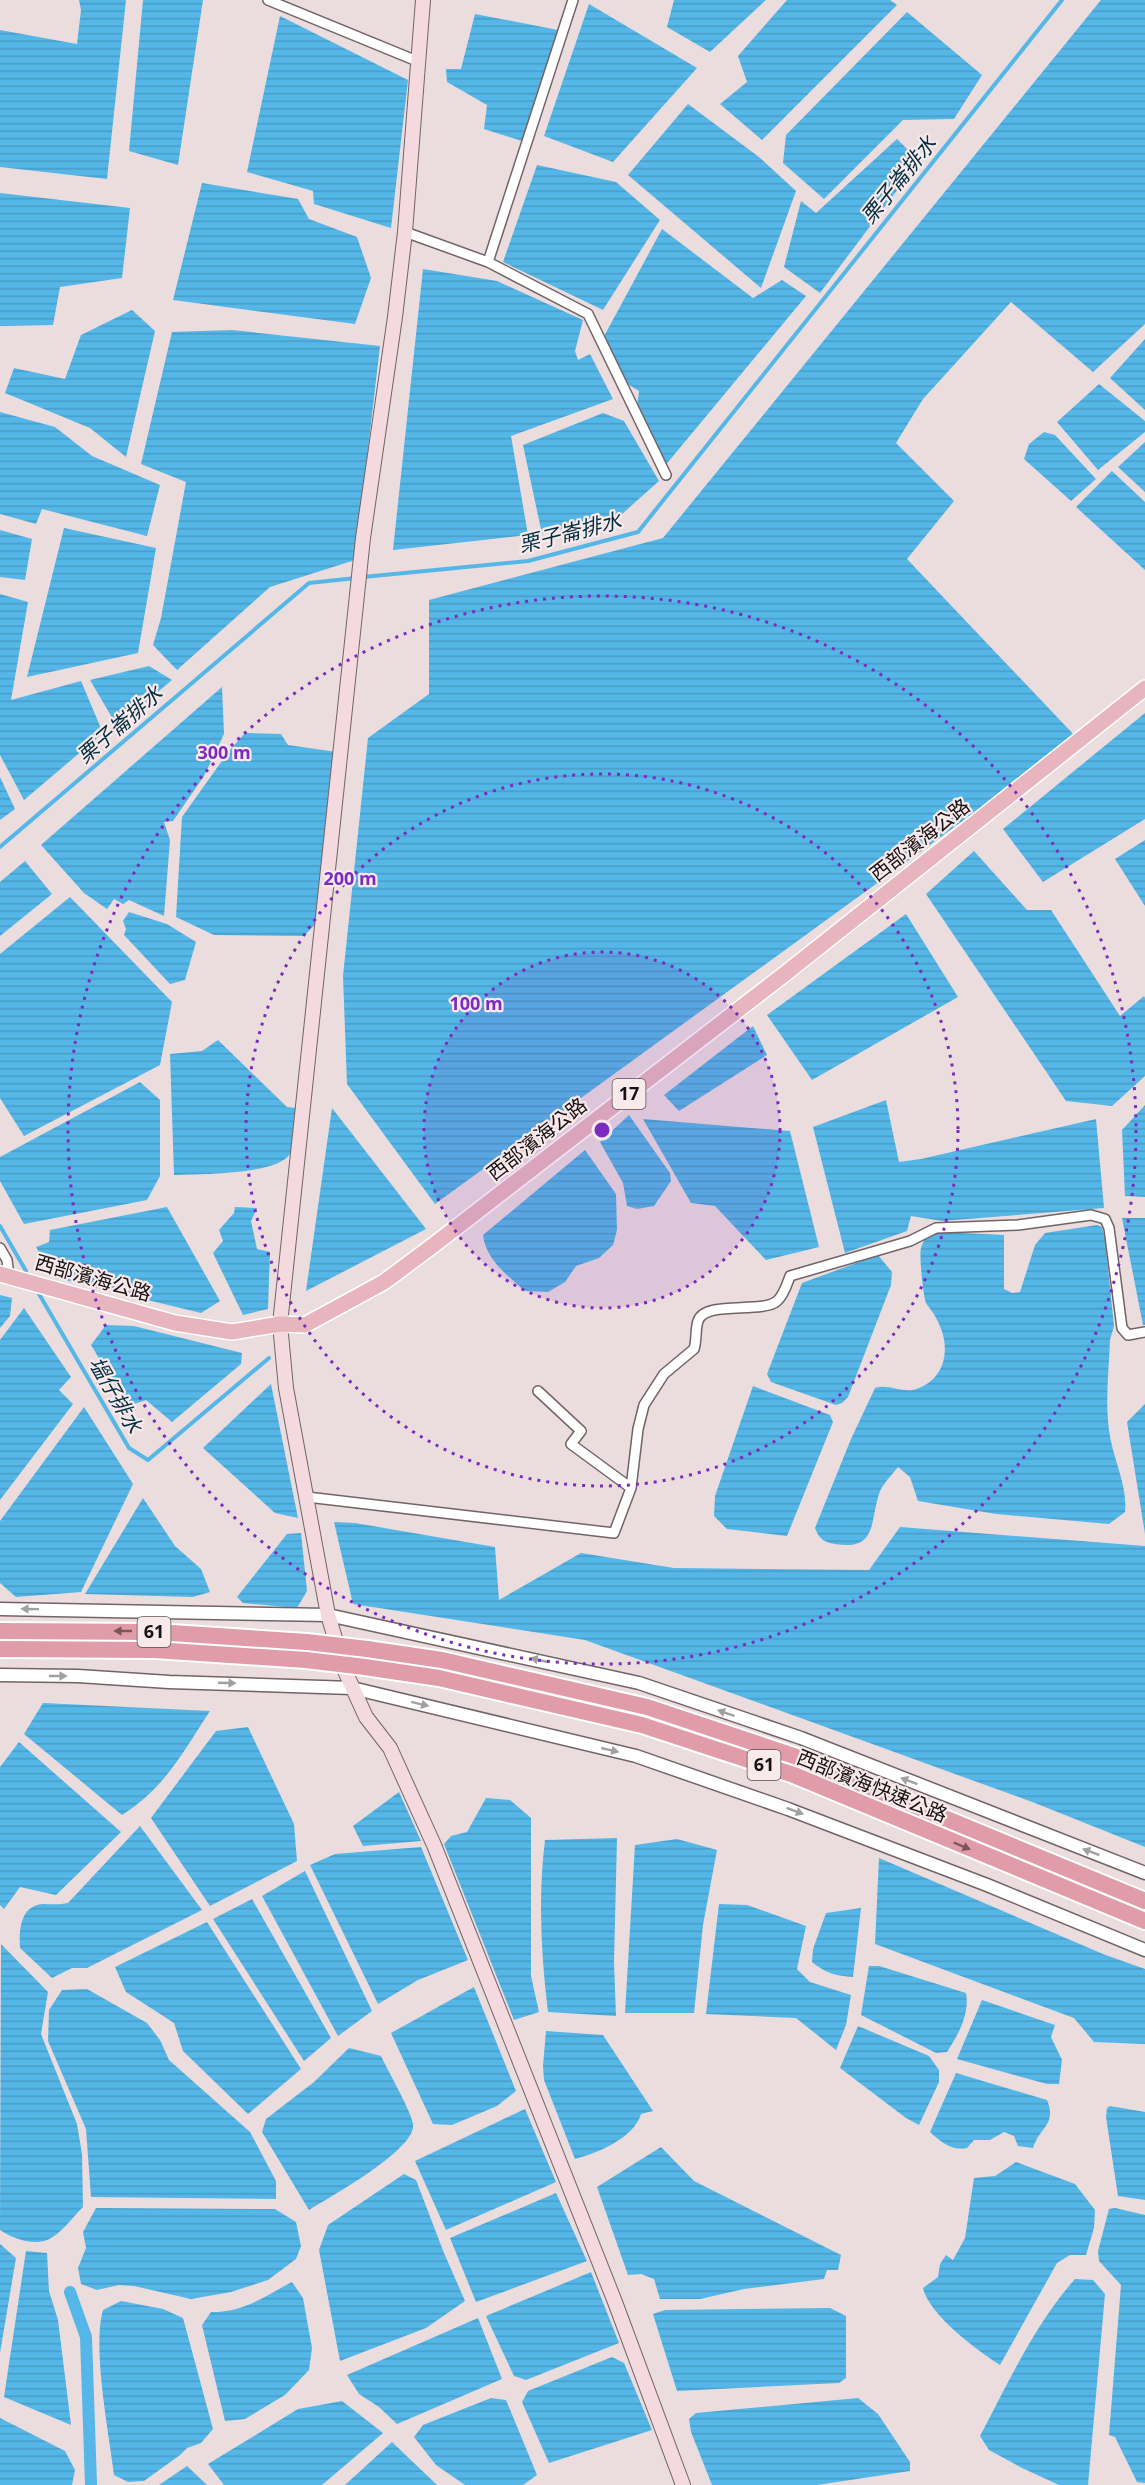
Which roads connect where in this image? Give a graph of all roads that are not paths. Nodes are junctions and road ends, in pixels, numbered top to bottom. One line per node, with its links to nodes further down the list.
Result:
1 (267, 0): 4 (street)
2 (423, 0): 4 (main road)
3 (573, 0): 6 (street)
4 (417, 62): 5 (main road)
5 (405, 232): 6 (street); 11 (main road)
6 (488, 262): 7 (street)
7 (666, 475)
8 (1145, 688): 11 (main road, 西部濱海公路 / 17)
9 (0, 1248): 10 (street)
10 (4, 1275): 11 (main road, 西部濱海公路 / 17)
11 (280, 1324): 15 (main road)
12 (1145, 1332): 14 (street)
13 (538, 1391): 14 (street)
14 (631, 1488): 15 (street)
15 (308, 1497): 17 (main road)
16 (0, 1609): 17 (street, one-way to 16)
17 (328, 1615): 21 (main road); 22 (street, one-way to 17)
18 (0, 1630): 23 (highway, 西部濱海快速公路 / 61, one-way to 18, bridge)
19 (0, 1649): 24 (highway, 西部濱海快速公路 / 61, one-way to 24, bridge)
20 (0, 1675): 21 (street, one-way to 21)
21 (352, 1688): 25 (street, one-way to 25); 26 (main road)
22 (1145, 1873)
23 (1145, 1901)
24 (1145, 1921)
25 (1145, 1950)
26 (683, 2485)

